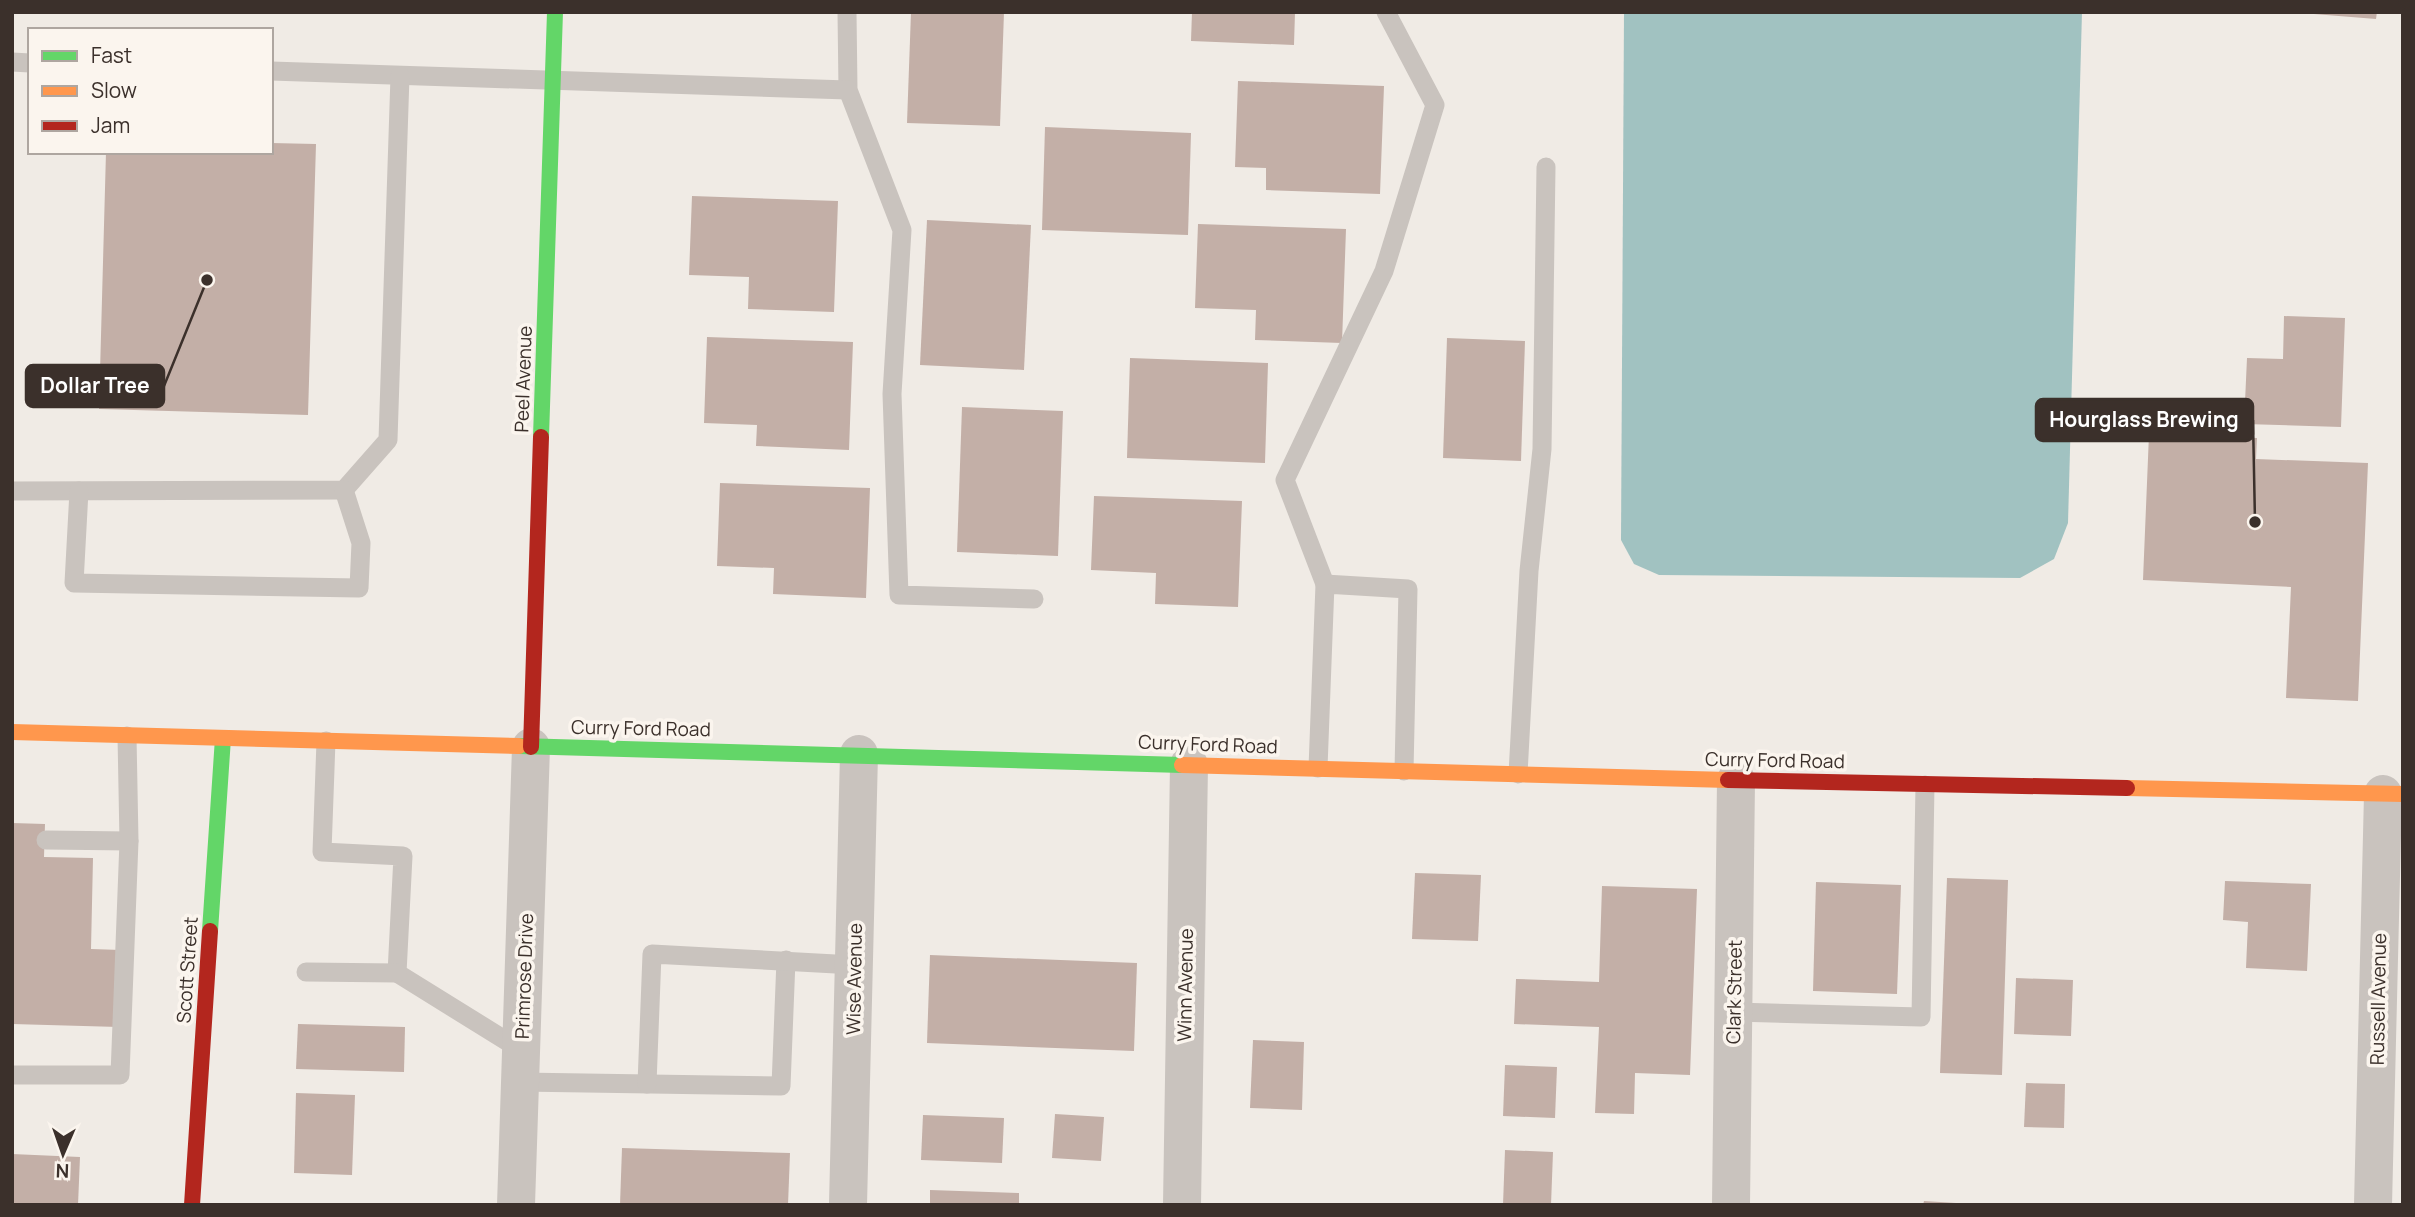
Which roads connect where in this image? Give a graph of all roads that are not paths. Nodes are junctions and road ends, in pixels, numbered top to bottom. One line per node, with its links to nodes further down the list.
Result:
1 (555, 12): 6 (street, Peel Avenue)
2 (848, 12): 7 (lane)
3 (1386, 12): 12 (lane)
4 (273, 71): 5 (lane)
5 (400, 76): 6 (lane); 9 (lane)
6 (554, 82): 7 (lane); 18 (street, Peel Avenue)
7 (848, 90): 13 (lane)
8 (1546, 167): 23 (lane)
9 (344, 490): 11 (lane); 11 (lane)
10 (12, 491): 11 (lane)
11 (79, 491)
12 (1325, 584): 21 (lane); 22 (lane)
13 (1034, 599)
14 (12, 732): 15 (street, Curry Ford Road)
15 (127, 736): 16 (street, Curry Ford Road); 28 (lane)
16 (223, 738): 17 (street, Curry Ford Road); 37 (street, Scott Street)
17 (326, 741): 18 (street, Curry Ford Road); 32 (lane)
18 (531, 747): 19 (street, Curry Ford Road); 34 (street, Primrose Drive)
19 (859, 754): 20 (street, Curry Ford Road); 30 (street, Wise Avenue)
20 (1189, 765): 21 (street, Curry Ford Road); 40 (street, Winn Avenue)
21 (1318, 768): 22 (street, Curry Ford Road)
22 (1404, 771): 23 (street, Curry Ford Road)
23 (1518, 774): 24 (street, Curry Ford Road)
24 (1736, 780): 25 (street, Curry Ford Road); 33 (street, Clark Street)
25 (1924, 785): 26 (street, Curry Ford Road); 33 (lane)
26 (2393, 794): 42 (street, Russell Avenue)
27 (46, 840): 28 (lane)
28 (129, 841): 35 (lane)
29 (786, 960): 30 (lane); 36 (lane); 36 (lane)
30 (854, 965): 39 (street, Wise Avenue)
31 (306, 972): 32 (lane)
32 (397, 973): 34 (lane)
33 (1734, 1012): 41 (street, Clark Street)
34 (520, 1066): 36 (lane); 38 (street, Primrose Drive)
35 (12, 1075)
36 (647, 1084)
37 (192, 1205)
38 (516, 1205)
39 (848, 1205)
40 (1182, 1205)
41 (1731, 1205)
42 (2373, 1205)

